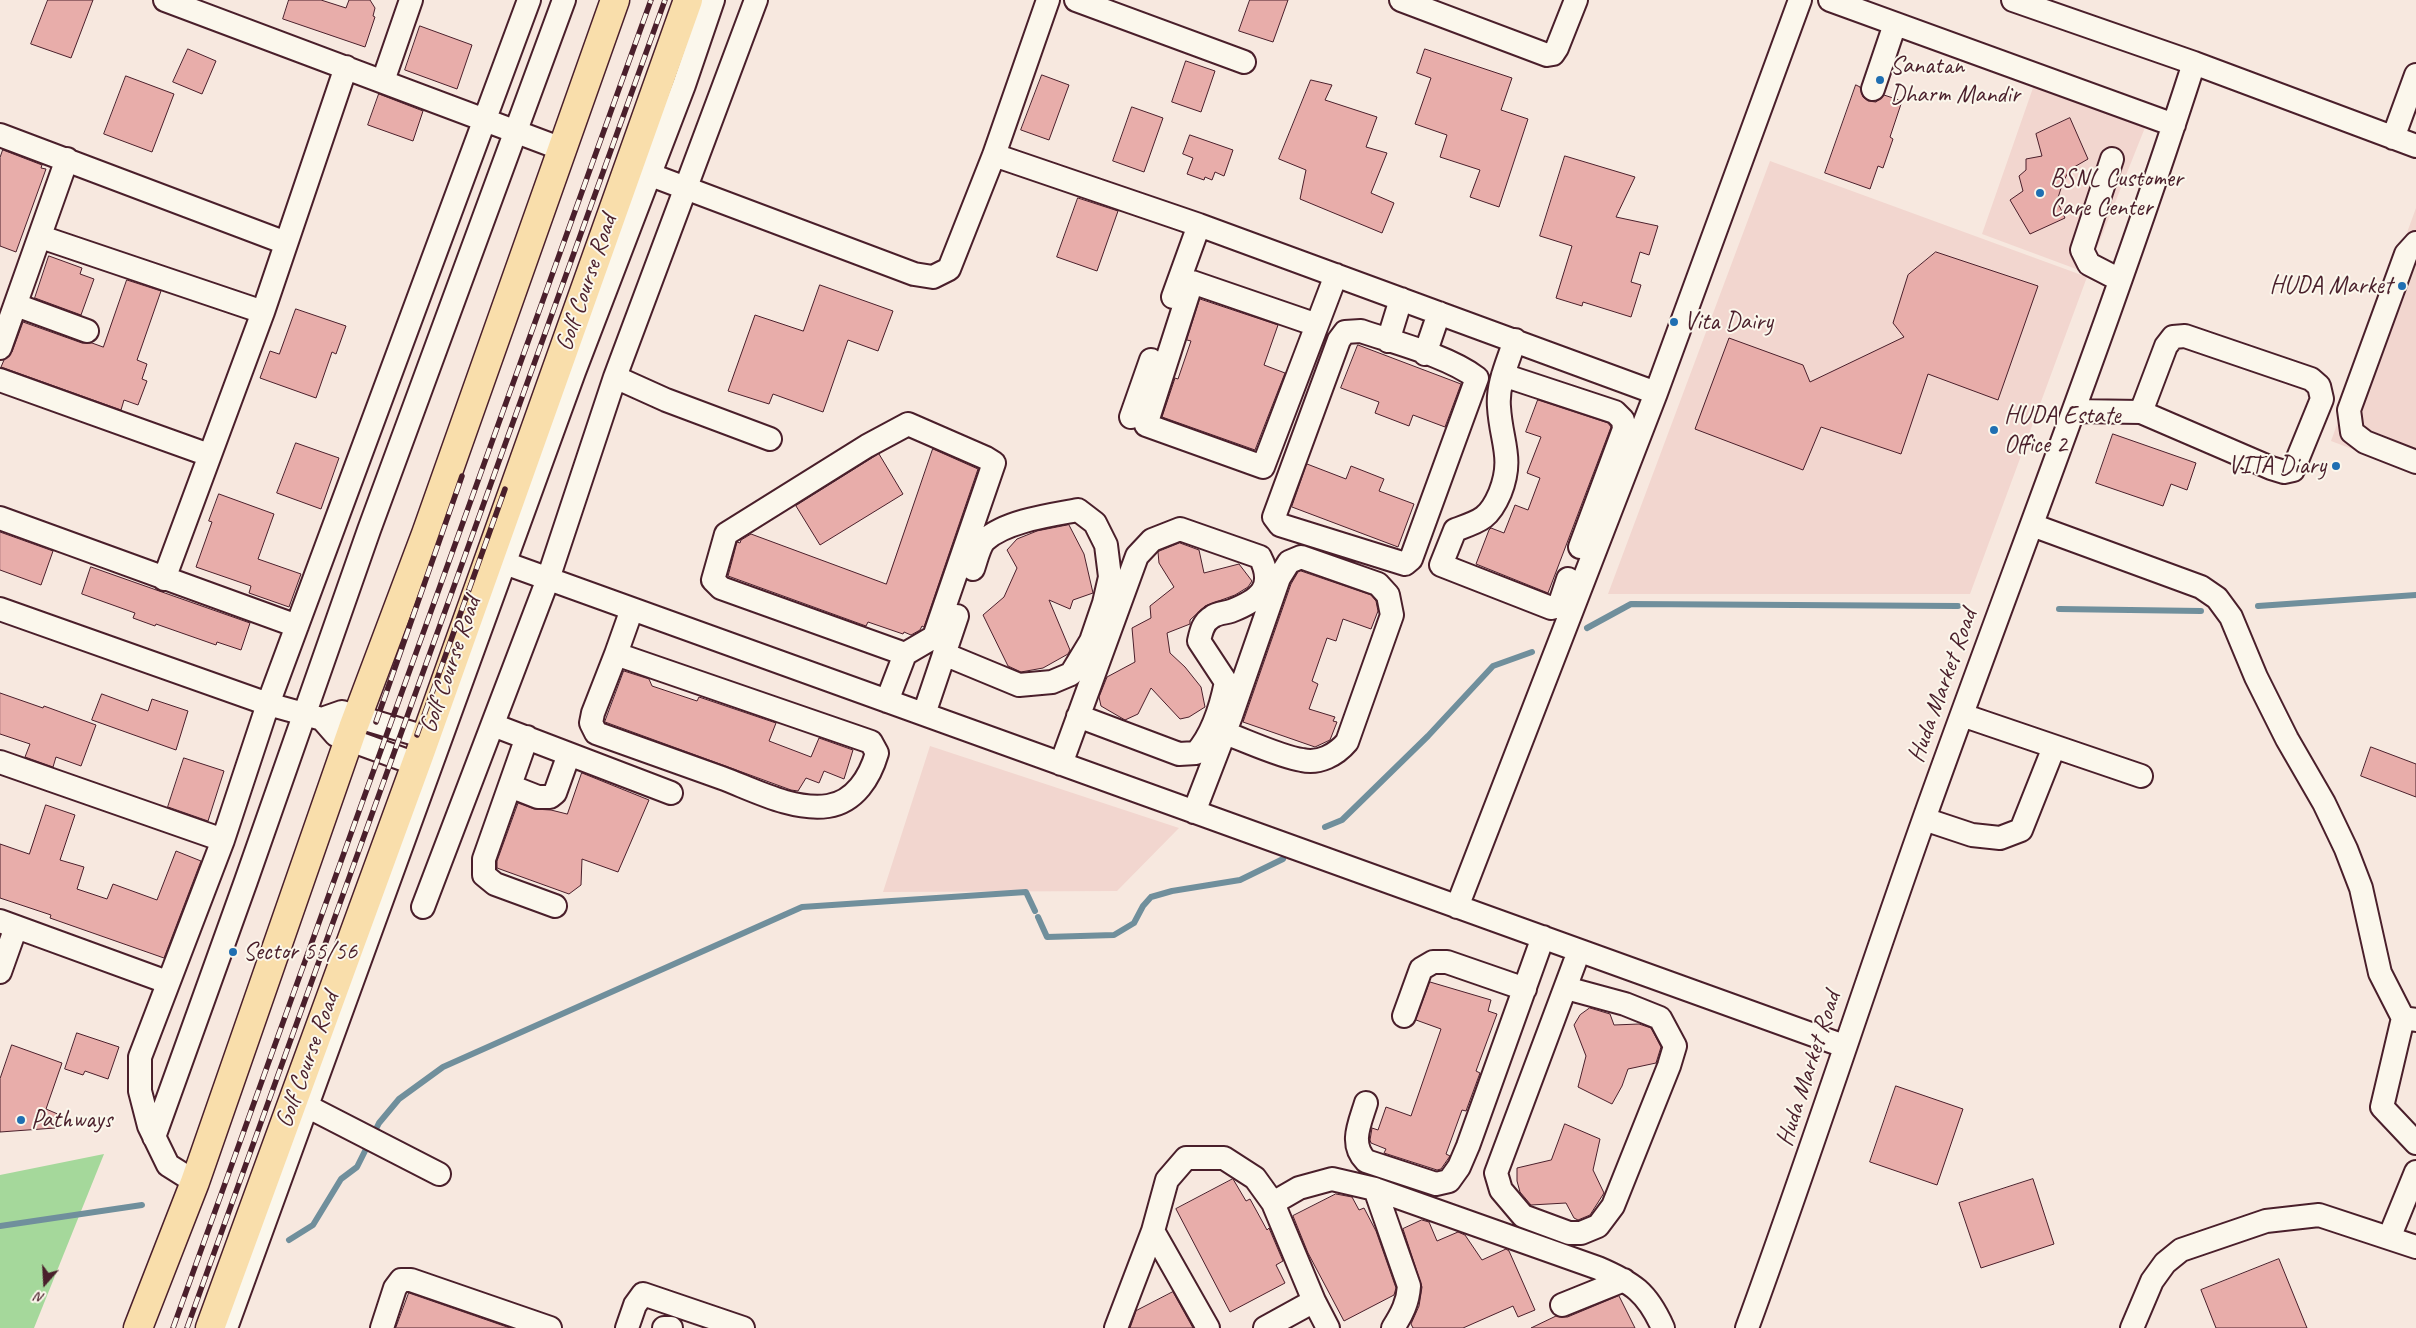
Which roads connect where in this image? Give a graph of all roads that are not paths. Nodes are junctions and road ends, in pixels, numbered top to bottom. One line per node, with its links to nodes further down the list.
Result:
1 (165, 0): 19 (street)
2 (411, 0): 21 (street)
3 (529, 0): 23 (street)
4 (564, 0): 25 (street)
5 (615, 0): 29 (main road)
6 (688, 0): 33 (main road, Golf Course Road)
7 (713, 0): 33 (street)
8 (756, 0): 34 (street)
9 (1048, 0): 30 (street)
10 (1076, 0): 17 (street)
11 (1401, 0): 12 (street)
12 (1576, 0)
13 (1800, 0): 54 (street)
14 (1830, 0): 16 (street)
15 (2013, 0): 18 (street)
16 (1895, 24): 22 (street); 24 (street)
17 (1244, 62)
18 (2194, 63): 24 (street, Huda Market Road); 27 (street)
19 (346, 67): 21 (street); 37 (street)
20 (2416, 75): 27 (street)
21 (383, 82): 23 (street)
22 (1874, 89)
23 (484, 120): 25 (street); 68 (street)
24 (2174, 125): 40 (street, Huda Market Road)
25 (515, 131): 29 (street); 75 (street)
26 (0, 135): 31 (street)
27 (2393, 138): 28 (street)
28 (2416, 146)
29 (562, 148): 79 (main road)
30 (994, 155): 34 (street); 35 (street)
31 (67, 159): 36 (street); 37 (street)
32 (2112, 159): 40 (street)
33 (639, 170): 34 (street); 63 (main road, Golf Course Road)
34 (686, 188): 52 (street)
35 (1199, 225): 39 (street); 57 (street)
36 (41, 237): 42 (street); 43 (street)
37 (286, 242): 43 (street)
38 (2416, 243): 60 (street)
39 (1336, 275): 41 (street); 45 (street)
40 (2120, 280): 55 (street, Huda Market Road)
41 (1401, 299): 44 (street); 48 (street)
42 (16, 305): 46 (street); 49 (street)
43 (263, 312): 59 (street)
44 (1439, 313): 47 (street); 50 (street)
45 (1317, 325): 45 (street)
46 (88, 331)
47 (1515, 340): 51 (street); 54 (street)
48 (1388, 341): 50 (street); 50 (street)
49 (0, 348)
50 (1425, 354)
51 (1503, 376): 51 (street)
52 (615, 378): 58 (street); 65 (street)
53 (0, 380): 59 (street)
54 (1656, 393): 95 (street)
55 (2074, 411): 56 (street); 62 (street, Huda Market Road)
56 (2141, 412): 56 (street)
57 (1131, 417)
58 (770, 439)
59 (209, 455): 64 (street)
60 (2416, 462)
61 (0, 518): 64 (street)
62 (2032, 525): 77 (street, Huda Market Road); 105 (street)
63 (496, 560): 65 (street); 81 (main road, Golf Course Road); 107 (street)
64 (164, 579): 68 (street)
65 (548, 579): 67 (street); 78 (street)
66 (0, 609): 73 (street)
67 (632, 609): 69 (street); 72 (street)
68 (297, 626): 73 (street)
69 (616, 654): 69 (street)
70 (905, 654): 70 (street); 72 (street)
71 (944, 654): 71 (street); 74 (street)
72 (887, 701): 74 (street)
73 (268, 704): 75 (street); 93 (street)
74 (924, 714): 87 (street)
75 (313, 716): 79 (street); 109 (street)
76 (1078, 716): 76 (street); 87 (street)
77 (1962, 716): 83 (street); 92 (street, Huda Market Road)
78 (493, 725): 82 (street); 96 (street)
79 (354, 728): 81 (street); 86 (street); 113 (main road)
80 (1225, 733): 80 (street); 91 (street)
81 (425, 737): 86 (main road, Golf Course Road)
82 (527, 737): 84 (street); 89 (street)
83 (2054, 747): 88 (street); 92 (street)
84 (569, 754): 89 (street); 90 (street)
85 (0, 762): 93 (street)
86 (416, 764): 107 (main road, Golf Course Road)
87 (1061, 764): 91 (street)
88 (2141, 776)
89 (510, 786): 94 (street)
90 (671, 793)
91 (1194, 812): 95 (street)
92 (1924, 819): 106 (street, Huda Market Road)
93 (223, 840): 101 (street)
94 (555, 906)
95 (1457, 906): 98 (street)
96 (423, 907)
97 (8, 924): 100 (street); 101 (street)
98 (1543, 937): 99 (street); 103 (street)
99 (1579, 950): 102 (street); 106 (street)
100 (0, 972)
101 (167, 982): 109 (street)
102 (1566, 988): 102 (street)
103 (1525, 989): 104 (street); 108 (street)
104 (1404, 1016)
105 (2410, 1019): 110 (street)
106 (1844, 1046): 137 (street, Huda Market Road)
107 (300, 1102): 112 (street); 123 (main road, Golf Course Road); 124 (street)
108 (1366, 1103)
109 (154, 1137): 113 (street)
110 (2416, 1143)
111 (2416, 1172): 117 (street)
112 (439, 1174)
113 (194, 1182): 122 (main road)
114 (1375, 1189): 115 (street); 119 (street); 135 (street)
115 (1273, 1203): 116 (street); 120 (street)
116 (1153, 1231): 131 (street); 132 (street)
117 (2389, 1238): 118 (street); 138 (street)
118 (2416, 1247)
119 (1624, 1280): 121 (street); 136 (street)
120 (1314, 1301): 133 (street); 134 (street)
121 (1562, 1305)
122 (138, 1328)
123 (210, 1328)
124 (226, 1328)
125 (382, 1328): 126 (street)
126 (550, 1328)
127 (627, 1328): 130 (street)
128 (664, 1328): 129 (street)
129 (670, 1328)
130 (743, 1328)
131 (1116, 1328)
132 (1208, 1328)
133 (1265, 1328)
134 (1328, 1328)
135 (1393, 1328)
136 (1663, 1328)
137 (1747, 1328)
138 (2132, 1328)

